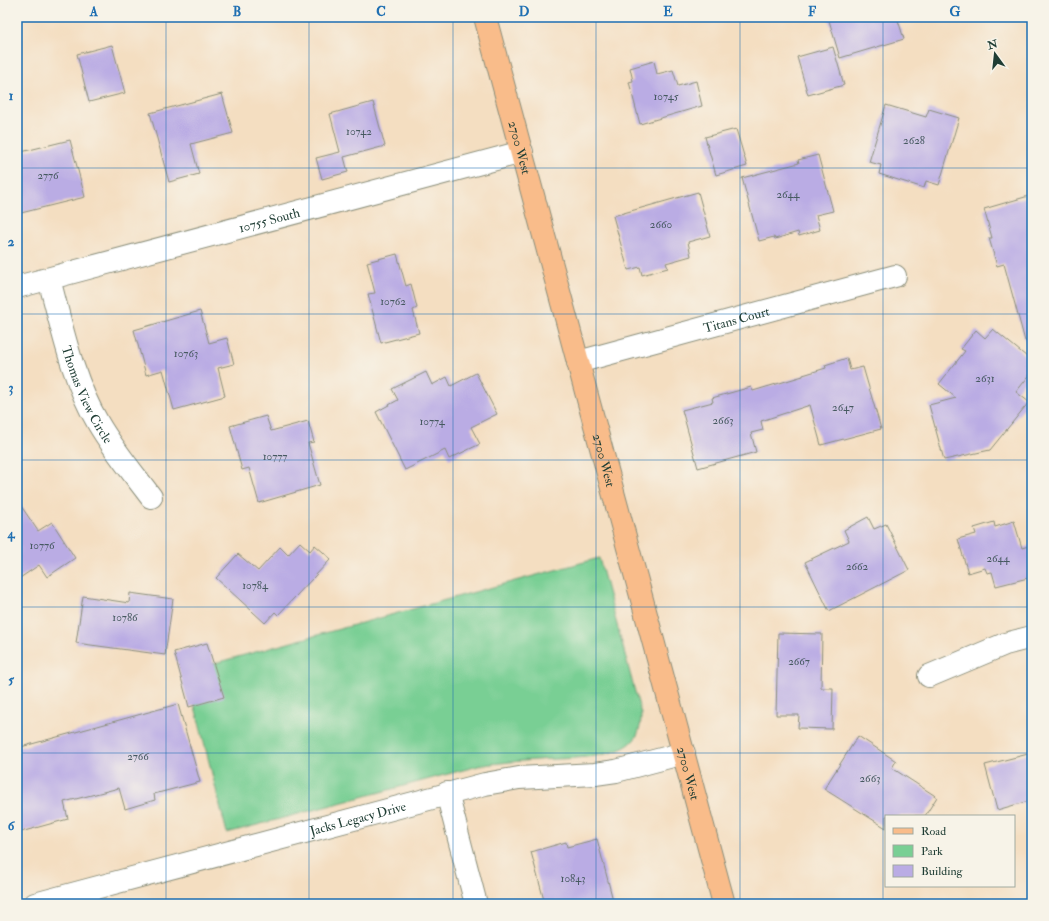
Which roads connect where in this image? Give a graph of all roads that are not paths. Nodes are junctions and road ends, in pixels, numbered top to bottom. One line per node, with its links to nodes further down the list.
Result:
1 (485, 17): 2 (main road, 2700 West)
2 (522, 152): 4 (street, 10755 South); 6 (main road, 2700 West)
3 (895, 276): 6 (street, Titans Court)
4 (49, 279): 5 (street, 10755 South); 7 (street, Thomas View Circle)
5 (17, 287)
6 (578, 362): 10 (main road, 2700 West)
7 (151, 497)
8 (1032, 637): 9 (street)
9 (929, 676)
10 (684, 753): 11 (street, Jacks Legacy Drive); 14 (main road, 2700 West)
11 (446, 793): 12 (street, Jacks Legacy Drive); 13 (street)
12 (35, 904)
13 (476, 904)
14 (724, 904)

